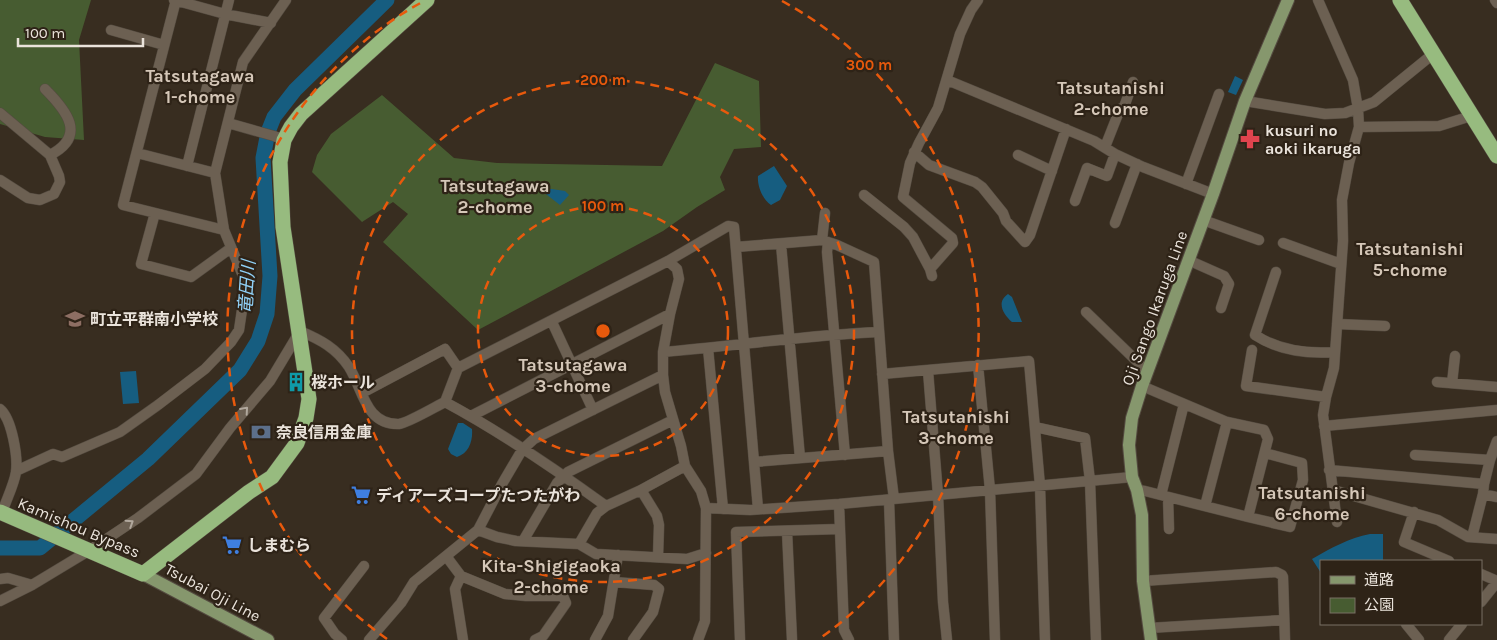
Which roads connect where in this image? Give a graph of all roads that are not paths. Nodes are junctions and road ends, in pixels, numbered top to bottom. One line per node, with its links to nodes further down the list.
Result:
1 (175, 0): 9 (street); 12 (street)
2 (229, 0): 9 (street)
3 (286, 0): 10 (street)
4 (427, 0): 25 (highway)
5 (978, 0): 14 (street)
6 (1288, 0): 18 (main road, Oji Sango Ikaruga Line)
7 (1318, 0): 19 (street)
8 (1400, 0): 13 (highway)
9 (225, 14): 10 (street); 34 (street)
10 (271, 23): 22 (street)
11 (111, 30): 12 (street)
12 (164, 45): 28 (street)
13 (1433, 54): 19 (street); 21 (highway)
14 (947, 80): 24 (street); 27 (street)
15 (1133, 82): 26 (street)
16 (45, 89): 30 (street)
17 (1219, 94): 38 (street)
18 (1245, 101): 19 (street); 39 (main road, Oji Sango Ikaruga Line)
19 (1358, 109): 23 (street)
20 (0, 113): 30 (street)
21 (1471, 116): 23 (street); 32 (highway)
22 (228, 123): 25 (street); 36 (street)
23 (1359, 128): 55 (street)
24 (1066, 129): 26 (street); 35 (street)
25 (279, 138): 63 (highway)
26 (1105, 147): 29 (street)
27 (914, 152): 35 (street); 40 (street)
28 (137, 153): 34 (street); 42 (street)
29 (1115, 154): 33 (street); 41 (street)
30 (50, 155): 37 (street)
31 (1018, 155): 35 (street)
32 (1497, 156)
33 (1137, 164): 38 (street); 45 (street)
34 (187, 166): 36 (street)
35 (1052, 171)
36 (215, 172): 46 (street)
37 (0, 180)
38 (1186, 184): 39 (street)
39 (1213, 194): 44 (main road, Oji Sango Ikaruga Line)
40 (864, 195)
41 (1076, 201)
42 (155, 213): 46 (street); 52 (street)
43 (825, 213): 48 (street)
44 (1203, 220): 47 (street); 53 (main road, Oji Sango Ikaruga Line)
45 (1115, 223)
46 (224, 230): 52 (street)
47 (1259, 240)
48 (825, 241): 50 (street); 64 (street); 65 (street)
49 (1283, 243): 55 (street)
50 (781, 244): 51 (street); 66 (street)
51 (736, 247): 54 (street); 67 (street)
52 (231, 248): 107 (street)
53 (1188, 260): 57 (street); 77 (main road, Oji Sango Ikaruga Line)
54 (668, 261): 59 (street); 60 (street)
55 (1341, 264): 61 (street)
56 (1276, 272): 71 (street)
57 (1221, 308)
58 (1086, 312): 77 (street)
59 (670, 314): 70 (street); 73 (street)
60 (552, 322): 73 (street); 75 (street)
61 (1337, 324): 62 (street); 71 (street)
62 (1385, 326)
63 (300, 331): 84 (street); 139 (street, one-way to 63); 146 (highway)
64 (879, 332): 65 (street); 78 (street)
65 (836, 334): 66 (street); 100 (street)
66 (790, 338): 67 (street); 102 (street)
67 (745, 343): 68 (street); 104 (street)
68 (708, 348): 70 (street); 125 (street)
69 (1252, 350): 85 (street)
70 (662, 352): 79 (street)
71 (1335, 352): 85 (street)
72 (1455, 356): 81 (street)
73 (572, 364): 89 (street); 91 (street)
74 (978, 366): 76 (street); 95 (street); 114 (street)
75 (458, 368): 84 (street); 86 (street)
76 (928, 371): 78 (street); 117 (street)
77 (1147, 371): 82 (main road, Oji Sango Ikaruga Line)
78 (882, 374): 98 (street)
79 (663, 375): 89 (street); 92 (street)
80 (1437, 382): 81 (street)
81 (1452, 383): 83 (street)
82 (1142, 386): 87 (street); 109 (main road, Oji Sango Ikaruga Line)
83 (1497, 387)
84 (362, 392): 86 (street)
85 (1326, 397): 94 (street)
86 (445, 402): 91 (street)
87 (1184, 404): 93 (street); 118 (street)
88 (0, 409): 107 (street)
89 (593, 410): 97 (street)
90 (1497, 410): 94 (street)
91 (471, 416): 97 (street)
92 (673, 420): 105 (street); 108 (street)
93 (1227, 422): 99 (street); 123 (street)
94 (1324, 426): 106 (street)
95 (1035, 427): 110 (street); 111 (street)
96 (1497, 441): 103 (street)
97 (522, 450): 108 (street); 133 (street)
98 (888, 451): 100 (street); 120 (street)
99 (1265, 453): 129 (street); 129 (street)
100 (845, 455): 102 (street)
101 (1415, 456): 103 (street)
102 (800, 458): 104 (street)
103 (1490, 460): 112 (street)
104 (754, 462): 126 (street)
105 (685, 466): 113 (street); 124 (street)
106 (1329, 470): 112 (street); 116 (street)
107 (16, 472): 128 (street)
108 (564, 476): 122 (street); 137 (street)
109 (1132, 477): 110 (street); 115 (main road, Oji Sango Ikaruga Line)
110 (1090, 481): 111 (street); 176 (street)
111 (1040, 486): 114 (street); 175 (street)
112 (1484, 489): 119 (street); 135 (street)
113 (642, 490): 122 (street); 143 (street)
114 (990, 490): 117 (street); 174 (street)
115 (1137, 490): 118 (street); 150 (main road, Oji Sango Ikaruga Line)
116 (1333, 490): 127 (street); 130 (street)
117 (938, 495): 120 (street); 173 (street)
118 (1164, 496): 123 (street); 132 (street)
119 (1497, 497)
120 (891, 499): 121 (street); 172 (street)
121 (839, 504): 126 (street); 131 (street)
122 (606, 506): 138 (street)
123 (1205, 506): 129 (street)
124 (706, 508): 125 (street); 140 (street)
125 (723, 509): 126 (street)
126 (758, 510)
127 (1414, 512): 135 (street); 144 (street)
128 (6, 514): 139 (highway, Kamishou Bypass)
129 (1248, 516)
130 (1337, 522)
131 (840, 529): 134 (street); 171 (street)
132 (1169, 529)
133 (478, 530): 137 (street); 142 (street)
134 (787, 531): 169 (street); 170 (street)
135 (1472, 537): 136 (street)
136 (1497, 539)
137 (524, 541): 138 (street)
138 (579, 544): 141 (street)
139 (90, 550): 146 (highway, Kamishou Bypass); 153 (street)
140 (706, 553): 143 (street); 168 (street)
141 (618, 555): 143 (street); 151 (street)
142 (446, 556): 148 (street); 163 (street)
143 (658, 557)
144 (1447, 560)
145 (364, 566): 162 (street)
146 (143, 574): 160 (main road, Tsubai Oji Line)
147 (1482, 574): 152 (street)
148 (461, 576): 164 (street); 165 (street)
149 (0, 580): 153 (street)
150 (1143, 580): 156 (street); 159 (main road, Oji Sango Ikaruga Line)
151 (614, 582): 166 (street); 167 (street)
152 (1497, 582): 155 (street)
153 (32, 585): 154 (street)
154 (0, 601)
155 (1482, 601)
156 (1284, 620): 159 (street); 177 (street)
157 (1407, 625): 178 (street)
158 (1461, 625): 179 (street)
159 (1150, 634)
160 (255, 636): 161 (main road, Tsubai Oji Line)
161 (268, 640)
162 (342, 640)
163 (369, 640)
164 (463, 640)
165 (535, 640)
166 (595, 640)
167 (633, 640)
168 (698, 640)
169 (740, 640)
170 (792, 640)
171 (849, 640)
172 (894, 640)
173 (947, 640)
174 (995, 640)
175 (1045, 640)
176 (1096, 640)
177 (1285, 640)
178 (1419, 640)
179 (1449, 640)

